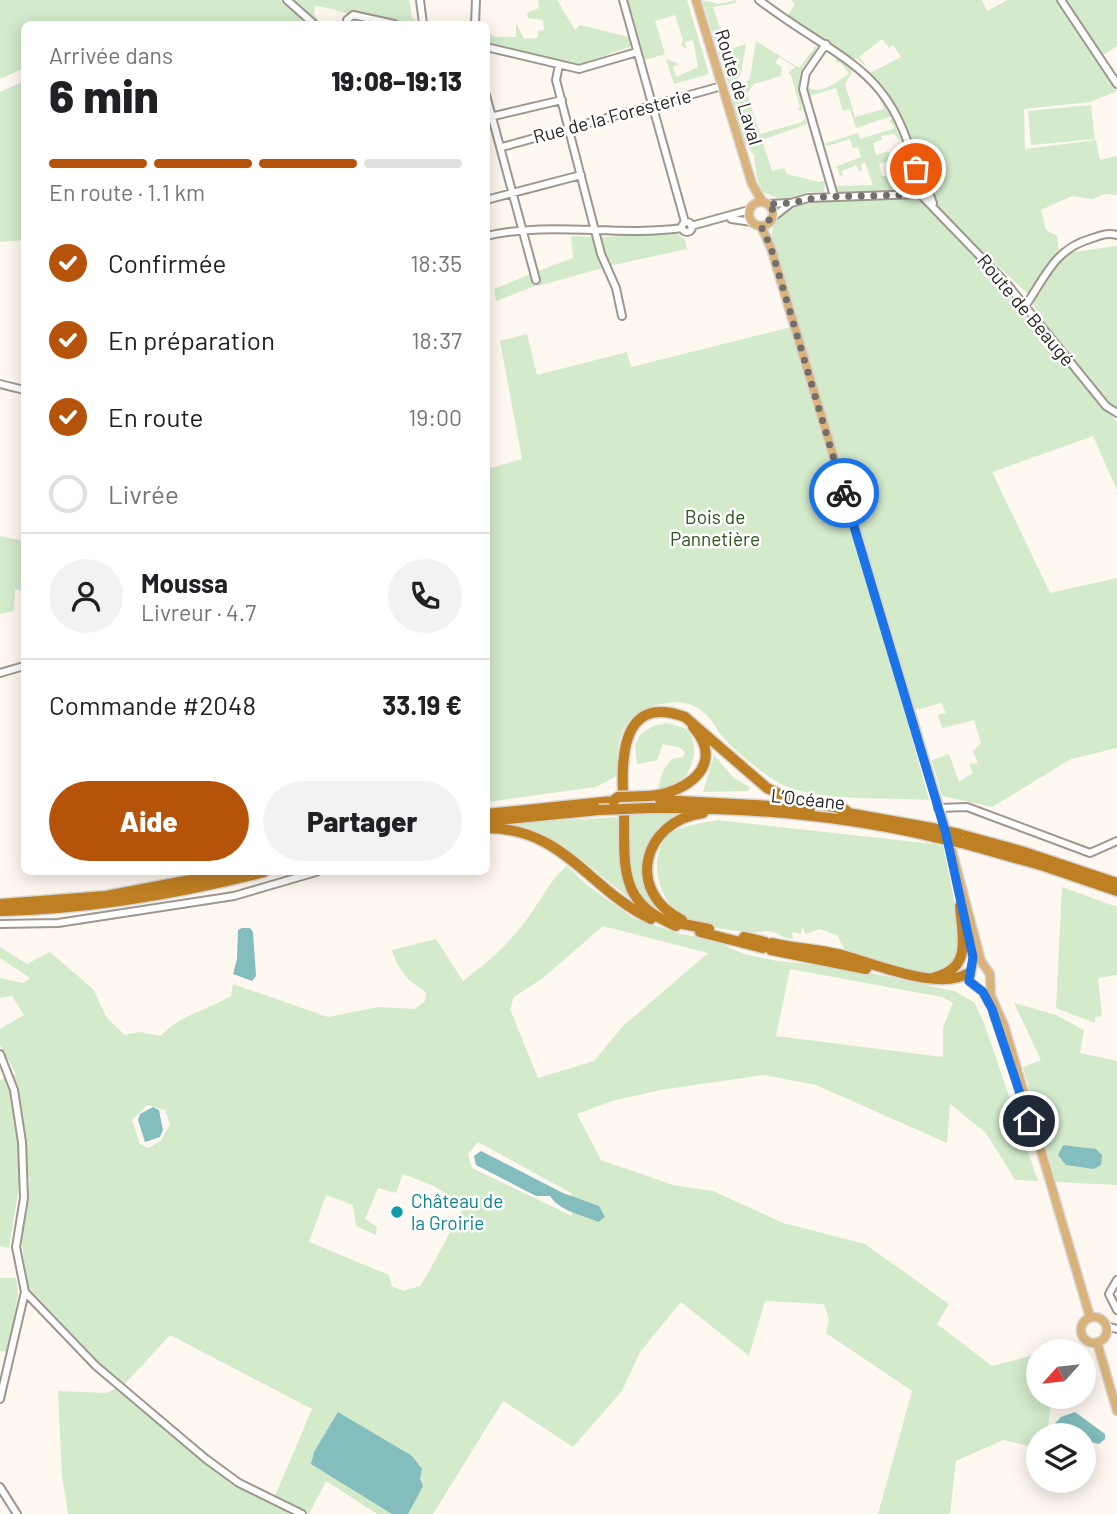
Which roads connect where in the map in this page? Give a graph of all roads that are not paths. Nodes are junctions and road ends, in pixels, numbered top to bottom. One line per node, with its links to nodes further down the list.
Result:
1 (288, 0): 8 (street)
2 (420, 0): 11 (street)
3 (475, 0): 12 (street)
4 (622, 0): 15 (street)
5 (696, 0): 18 (main road, Route de Laval)
6 (1061, 0): 17 (street)
7 (760, 1): 13 (street)
8 (311, 21)
9 (347, 21): 10 (street)
10 (380, 21)
11 (424, 21)
12 (475, 21)
13 (826, 44): 26 (street); 28 (street)
14 (490, 48): 16 (street)
15 (637, 52): 16 (street); 20 (street)
16 (559, 65): 19 (street)
17 (1117, 85)
18 (722, 86): 20 (street, Rue de la Foresterie); 31 (main road, Route de Laval)
19 (562, 100): 22 (street); 23 (street)
20 (654, 105): 23 (street, Rue de la Foresterie); 36 (street)
21 (490, 106): 22 (street)
22 (494, 116): 24 (street)
23 (569, 128): 24 (street, Rue de la Foresterie); 25 (street)
24 (502, 147): 27 (street)
25 (581, 175): 27 (street); 38 (street)
26 (920, 189): 28 (street); 32 (street, Route de Beaugé); 32 (street, Route de Beaugé)
27 (514, 193): 29 (street); 37 (street)
28 (834, 196): 30 (street)
29 (490, 199)
30 (791, 203): 31 (street); 35 (street)
31 (758, 205): 33 (street); 34 (main road); 35 (main road)
32 (934, 207): 42 (street, Route de Beaugé)
33 (726, 219): 34 (street); 36 (street)
34 (752, 222): 35 (main road)
35 (767, 222): 51 (main road)
36 (686, 226): 38 (street)
37 (523, 229): 38 (street); 40 (street); 41 (street)
38 (595, 232): 43 (street)
39 (1117, 234): 42 (street)
40 (490, 235)
41 (536, 280)
42 (1026, 305): 46 (street, Route de Beaugé)
43 (622, 316)
44 (0, 384): 45 (street)
45 (21, 389)
46 (1117, 413)
47 (21, 668): 48 (street)
48 (0, 673)
49 (649, 802): 50 (highway, L’Océane, bridge); 50 (highway, L’Océane, bridge); 52 (highway, L’Océane); 53 (highway, L’Océane); 71 (highway)
50 (599, 806): 54 (highway, L’Océane); 55 (highway, L’Océane)
51 (938, 808): 58 (main road); 60 (street)
52 (727, 809): 57 (highway, L’Océane); 71 (highway)
53 (849, 813): 57 (highway, L’Océane); 70 (highway)
54 (490, 814)
55 (490, 820)
56 (490, 828): 70 (highway)
57 (933, 832): 59 (highway, L’Océane, bridge)
58 (946, 834): 67 (main road); 74 (main road)
59 (960, 839): 64 (highway, L’Océane); 65 (highway, L’Océane)
60 (1117, 841)
61 (218, 875): 66 (highway)
62 (250, 875): 68 (highway)
63 (306, 875): 69 (street)
64 (1117, 883)
65 (1117, 891)
66 (0, 904)
67 (960, 906): 75 (highway); 76 (main road)
68 (0, 911)
69 (0, 924)
70 (676, 926): 72 (highway)
71 (709, 929): 72 (highway)
72 (728, 936): 73 (highway)
73 (795, 951): 75 (highway); 76 (highway)
74 (983, 967): 76 (main road); 77 (main road)
75 (925, 978): 76 (highway)
76 (972, 978): 77 (main road); 79 (main road)
77 (989, 983): 79 (main road)
78 (0, 1054): 81 (street)
79 (1042, 1158): 83 (main road)
80 (1117, 1280): 82 (street)
81 (25, 1292): 87 (street); 91 (street)
82 (1117, 1310)
83 (1090, 1317): 84 (main road); 86 (main road)
84 (1106, 1326): 85 (street); 86 (main road)
85 (1117, 1329)
86 (1097, 1342): 88 (main road)
87 (0, 1399)
88 (1117, 1411)
89 (0, 1487): 90 (street)
90 (17, 1514)
91 (302, 1514)

